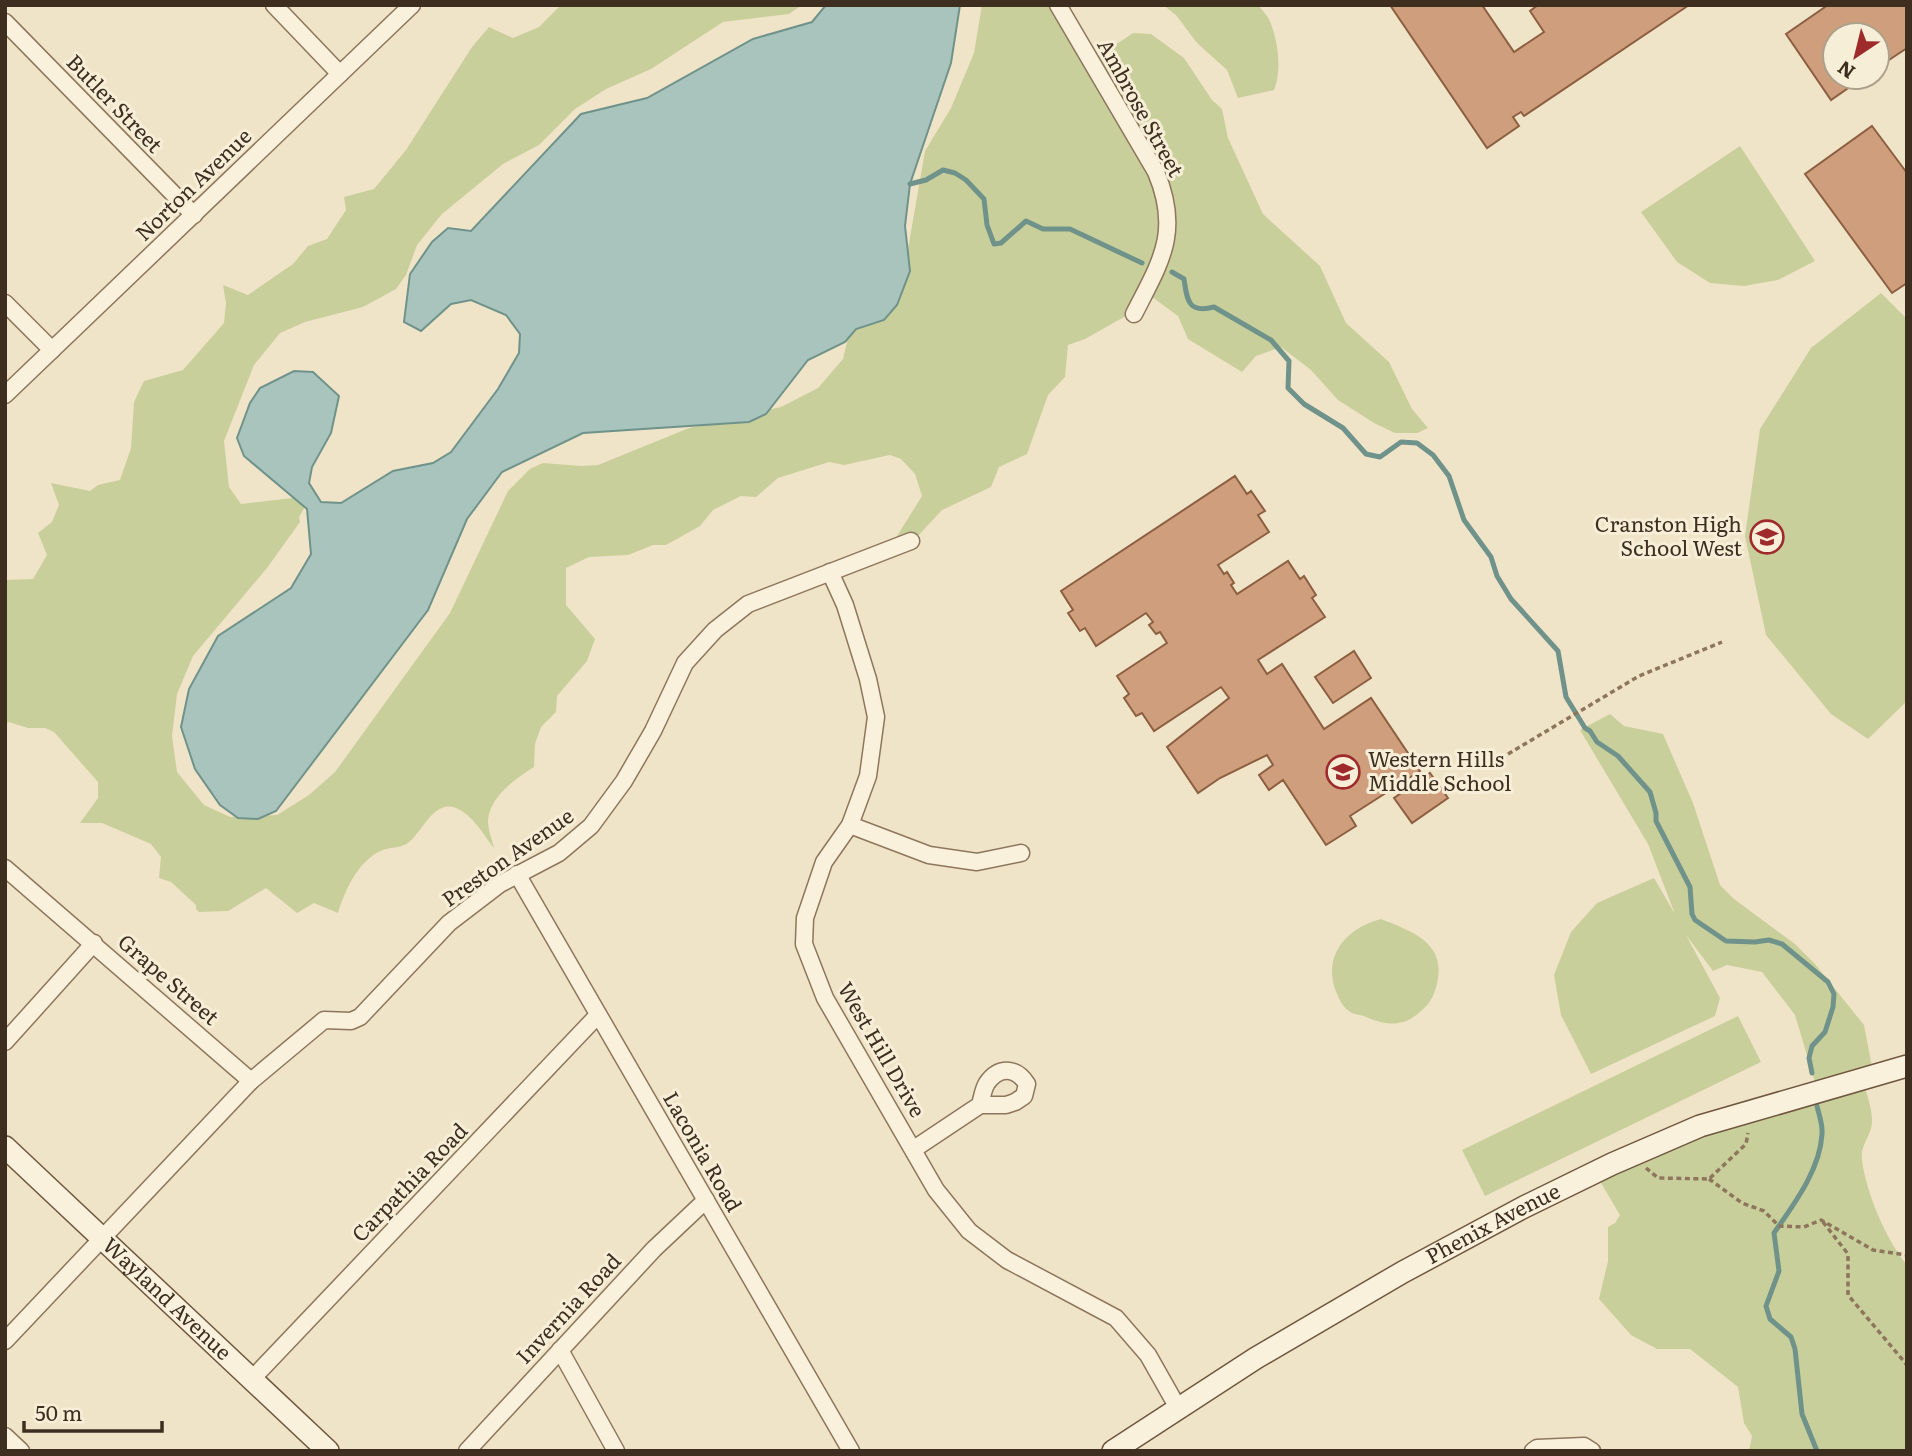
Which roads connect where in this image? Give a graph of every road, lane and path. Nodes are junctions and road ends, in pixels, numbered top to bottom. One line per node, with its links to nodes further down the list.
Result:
1 (274, 5): 5 (street)
2 (412, 5): 5 (street, Norton Avenue)
3 (1058, 5): 8 (street, Ambrose Street)
4 (5, 22): 6 (street, Butler Street)
5 (340, 74): 6 (street, Norton Avenue)
6 (194, 215): 9 (street, Norton Avenue)
7 (5, 303): 9 (street)
8 (1134, 314)
9 (52, 350): 10 (street, Norton Avenue)
10 (5, 395)
11 (911, 541): 12 (street, Preston Avenue)
12 (830, 572): 15 (street, West Hill Drive); 18 (street, Preston Avenue)
13 (1721, 642): 14 (path)
14 (1508, 754)
15 (850, 825): 16 (street); 27 (street, West Hill Drive)
16 (1021, 853)
17 (5, 868): 19 (street)
18 (517, 874): 20 (street, Laconia Road); 23 (street, Preston Avenue)
19 (94, 943): 21 (street, Grape Street); 23 (street, Grape Street)
20 (598, 1015): 30 (street, Laconia Road); 37 (street, Carpathia Road)
21 (5, 1042)
22 (1907, 1066): 25 (main road, Phenix Avenue)
23 (251, 1081): 32 (street, Preston Avenue)
24 (980, 1105): 27 (street)
25 (1753, 1111): 28 (main road, Phenix Avenue); 29 (path)
26 (5, 1147): 32 (main road, Wayland Avenue)
27 (914, 1149): 38 (street, West Hill Drive)
28 (1631, 1155): 29 (path); 38 (main road, Phenix Avenue)
29 (1709, 1179): 31 (path)
30 (706, 1200): 35 (street, Invernia Road); 44 (street, Laconia Road)
31 (1821, 1220): 33 (path); 36 (path)
32 (104, 1238): 34 (street, Preston Avenue); 37 (main road, Wayland Avenue)
33 (1907, 1255)
34 (5, 1341)
35 (559, 1350): 42 (street, Invernia Road); 43 (street)
36 (1907, 1365)
37 (252, 1379): 41 (main road, Wayland Avenue)
38 (1178, 1408): 45 (main road, Phenix Avenue)
39 (5, 1436): 40 (street)
40 (21, 1451)
41 (328, 1451)
42 (467, 1451)
43 (616, 1451)
44 (851, 1451)
45 (1112, 1451)
46 (1533, 1451): 47 (street)
47 (1592, 1451)

